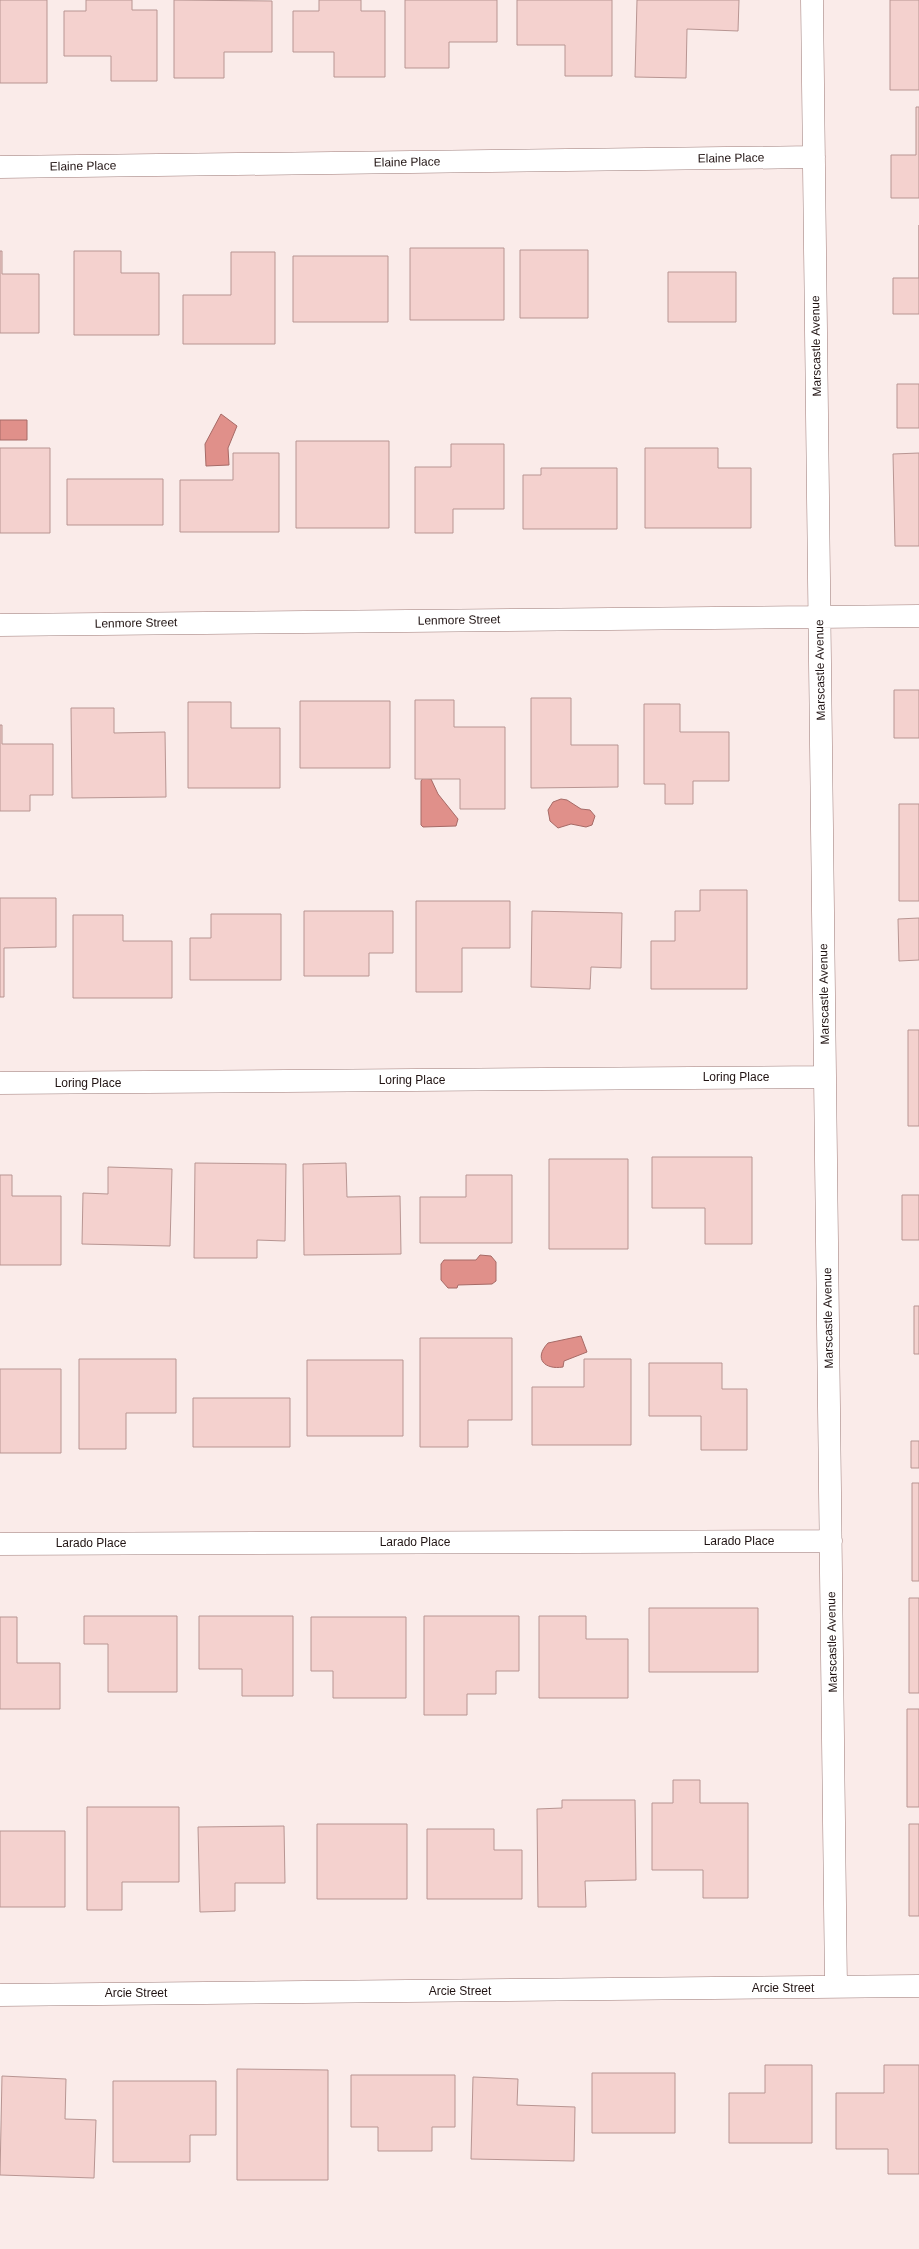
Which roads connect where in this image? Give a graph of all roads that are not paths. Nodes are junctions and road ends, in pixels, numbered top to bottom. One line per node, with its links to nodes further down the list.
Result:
1 (812, 0): 2 (street, Marscastle Avenue)
2 (814, 157): 3 (street, Elaine Place); 4 (street, Marscastle Avenue)
3 (0, 167)
4 (819, 616): 5 (street, Lenmore Street); 6 (street, Lenmore Street); 7 (street, Marscastle Avenue)
5 (919, 616)
6 (0, 625)
7 (825, 1077): 8 (street, Loring Place); 9 (street, Marscastle Avenue)
8 (0, 1083)
9 (831, 1541): 10 (street, Larado Place); 12 (street, Marscastle Avenue)
10 (0, 1544)
11 (919, 1986): 12 (street, Arcie Street)
12 (836, 1987): 13 (street, Arcie Street)
13 (0, 1995)

